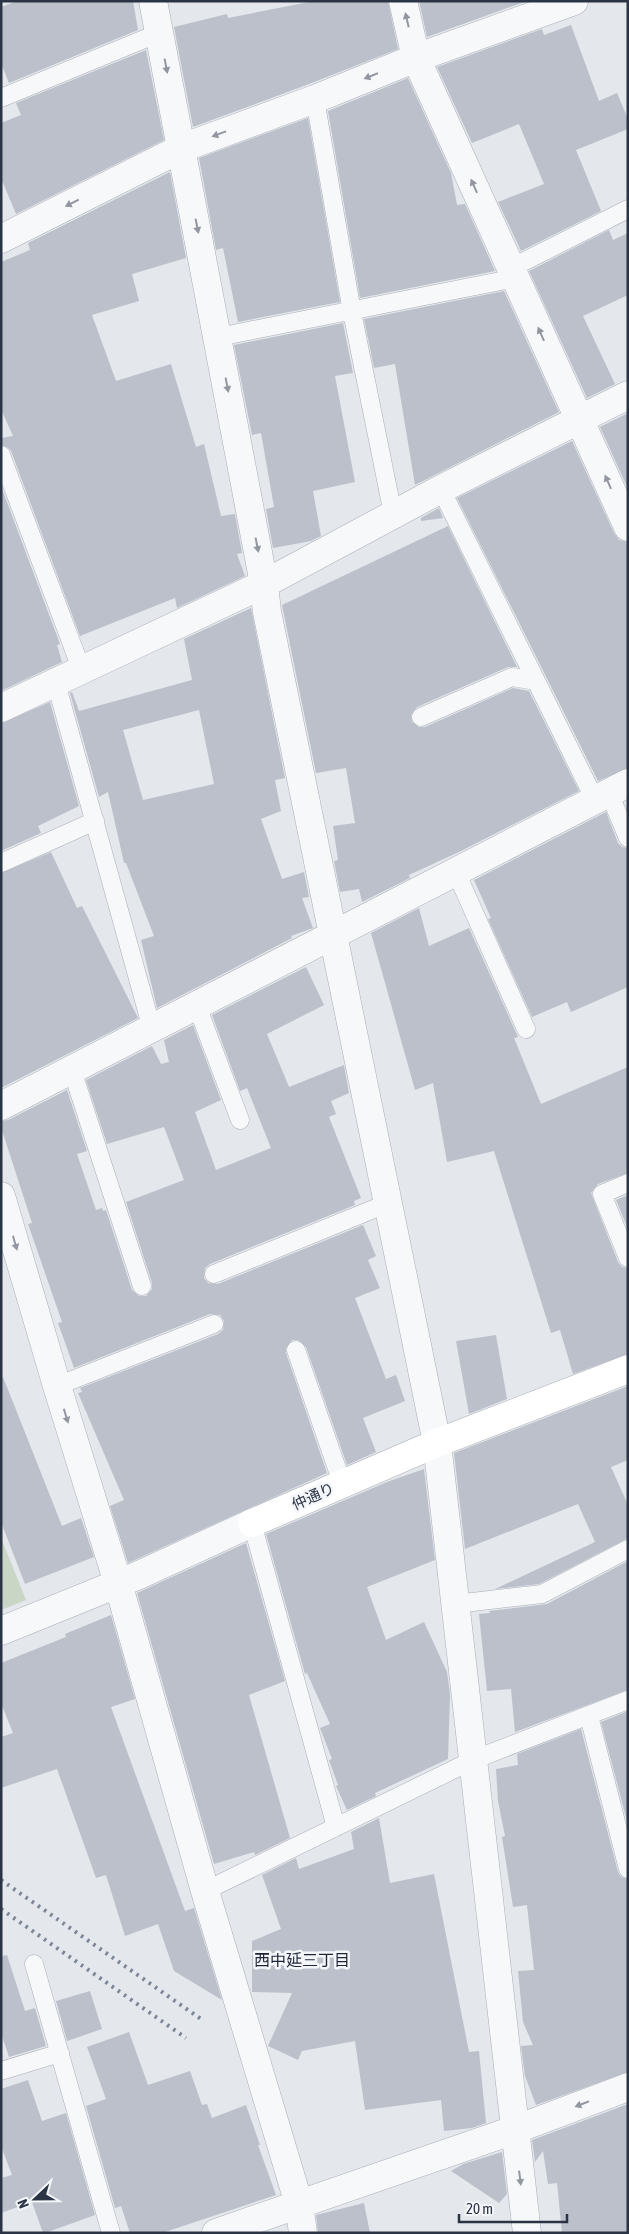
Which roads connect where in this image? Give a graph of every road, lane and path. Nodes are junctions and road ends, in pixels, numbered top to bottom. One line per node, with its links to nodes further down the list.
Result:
1 (153, 1): 4 (street)
2 (403, 1): 5 (street, one-way to 2)
3 (574, 1): 5 (street)
4 (159, 33): 6 (lane); 8 (street, one-way to 8)
5 (416, 58): 7 (street, one-way to 7); 11 (street, one-way to 5)
6 (1, 98)
7 (315, 99): 8 (street, one-way to 8); 12 (lane)
8 (182, 148): 10 (street, one-way to 10); 13 (street, one-way to 13)
9 (628, 209): 11 (lane)
10 (1, 239)
11 (513, 273): 12 (lane); 15 (street, one-way to 11)
12 (352, 312): 13 (lane); 18 (lane)
13 (218, 337): 20 (street, one-way to 20)
14 (628, 395): 15 (street)
15 (579, 419): 17 (street); 19 (street, one-way to 15)
16 (1, 455): 21 (lane)
17 (441, 489): 18 (street); 22 (lane)
18 (392, 514): 20 (street)
19 (628, 527)
20 (264, 584): 21 (street); 31 (street)
21 (82, 671): 23 (street)
22 (536, 681): 25 (lane); 26 (lane)
23 (56, 683): 24 (street); 27 (lane)
24 (1, 708)
25 (421, 717)
26 (611, 792): 28 (lane); 30 (street)
27 (95, 821): 29 (lane); 33 (lane)
28 (628, 838)
29 (1, 863)
30 (456, 872): 31 (street); 34 (lane)
31 (334, 936): 32 (street); 40 (street)
32 (197, 1006): 33 (street); 37 (lane)
33 (152, 1029): 35 (street)
34 (526, 1030)
35 (72, 1070): 36 (street); 43 (lane)
36 (1, 1106)
37 (240, 1120)
38 (628, 1182): 41 (lane)
39 (1, 1196): 47 (street, one-way to 47)
40 (386, 1204): 42 (lane); 48 (street)
41 (628, 1258)
42 (214, 1274)
43 (142, 1286)
44 (214, 1324): 47 (lane)
45 (296, 1350): 49 (lane)
46 (628, 1369): 48 (street, 仲通り)
47 (56, 1386): 52 (street, one-way to 52)
48 (437, 1443): 49 (street, 仲通り); 53 (street)
49 (342, 1483): 50 (street, 仲通り)
50 (252, 1523): 52 (street, 仲通り); 58 (lane)
51 (628, 1549): 53 (lane)
52 (118, 1583): 54 (street, 仲通り); 60 (street)
53 (455, 1604): 57 (street)
54 (1, 1631)
55 (628, 1700): 56 (lane)
56 (589, 1716): 57 (lane); 59 (lane)
57 (473, 1760): 58 (lane); 65 (street)
58 (336, 1827): 60 (lane)
59 (628, 1869)
60 (205, 1890): 66 (street)
61 (34, 1964): 62 (lane)
62 (60, 2053): 63 (lane); 67 (lane)
63 (1, 2071)
64 (628, 2087): 65 (street, one-way to 65)
65 (514, 2130): 66 (street); 70 (street, one-way to 70)
66 (298, 2204): 68 (street); 69 (street)
67 (111, 2233)
68 (216, 2233)
69 (303, 2233)
70 (527, 2233)

